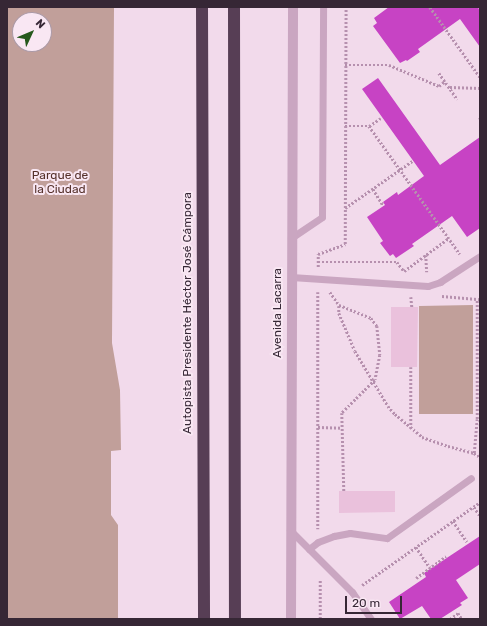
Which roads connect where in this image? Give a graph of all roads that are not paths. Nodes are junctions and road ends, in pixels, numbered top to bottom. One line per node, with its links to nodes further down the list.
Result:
1 (202, 7): 11 (highway, Autopista Presidente Héctor José Cámpora)
2 (234, 7): 12 (highway)
3 (293, 7): 5 (street, Avenida Lacarra)
4 (323, 7): 5 (lane)
5 (291, 238): 7 (street, Avenida Lacarra)
6 (480, 256): 7 (lane)
7 (291, 277): 9 (street, Avenida Lacarra)
8 (471, 478): 10 (lane)
9 (290, 530): 10 (lane); 13 (street, Avenida Lacarra)
10 (309, 549): 14 (lane)
11 (204, 619)
12 (235, 619)
13 (291, 619)
14 (372, 619)

